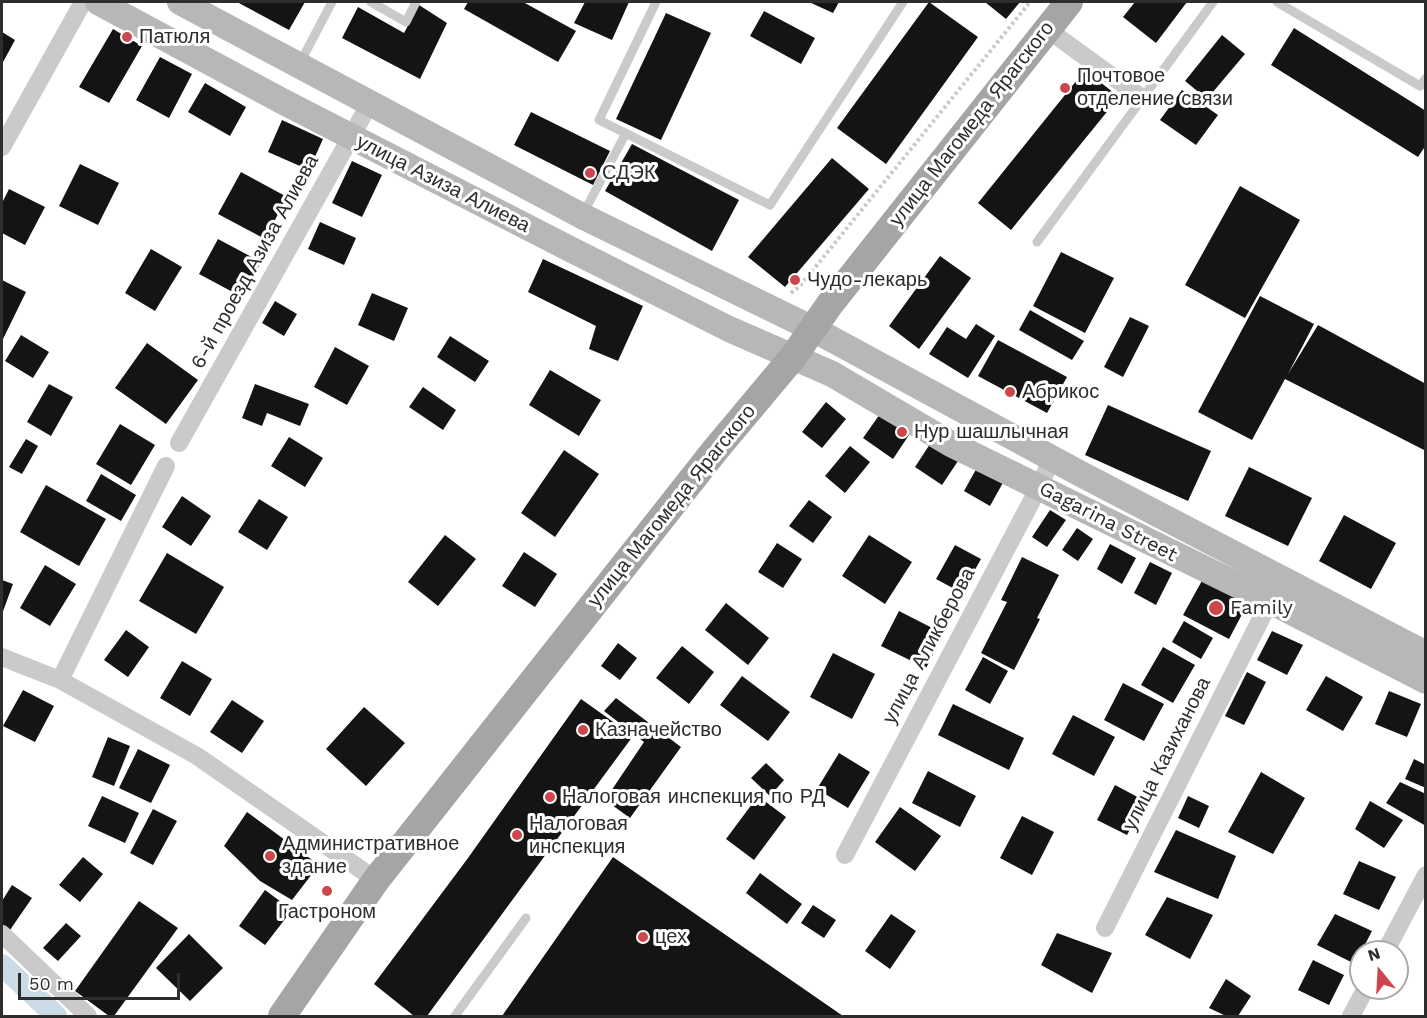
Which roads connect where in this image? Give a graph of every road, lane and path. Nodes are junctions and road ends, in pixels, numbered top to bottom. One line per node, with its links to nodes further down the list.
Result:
1 (83, 2): 20 (street)
2 (98, 2): 19 (main road, улица Азиза Алиева)
3 (180, 2): 14 (main road, улица Азиза Алиева)
4 (332, 2): 14 (lane)
5 (370, 2): 6 (lane)
6 (416, 2)
7 (656, 2): 18 (lane)
8 (903, 2): 18 (lane)
9 (1030, 2): 23 (path)
10 (1069, 2): 13 (main road, улица Магомеда Ярагского)
11 (1213, 2): 16 (lane)
12 (1277, 2): 15 (lane)
13 (1047, 29): 16 (street); 24 (main road, улица Магомеда Ярагского)
14 (298, 65): 17 (main road, улица Азиза Алиева)
15 (1425, 78)
16 (1142, 98): 22 (lane)
17 (370, 103): 19 (street, 6-й проезд Азиза Алиева); 21 (main road, улица Азиза Алиева)
18 (626, 133): 21 (lane)
19 (352, 136): 25 (main road, улица Азиза Алиева); 26 (street, 6-й проезд Азиза Алиева)
20 (2, 147)
21 (582, 216): 24 (main road, улица Азиза Алиева)
22 (1037, 242)
23 (790, 294)
24 (813, 329): 25 (main road, улица Магомеда Ярагского); 27 (main road, Gagarina Street)
25 (793, 357): 29 (main road, Gagarina Street); 37 (main road, улица Магомеда Ярагского)
26 (179, 443)
27 (1052, 458): 29 (street, улица Аликберова); 31 (main road, Gagarina Street)
28 (166, 466): 33 (street)
29 (1039, 486): 30 (main road, Gagarina Street); 35 (street, улица Аликберова)
30 (1270, 600): 34 (main road, Gagarina Street); 39 (street, улица Казиханова)
31 (1425, 654)
32 (2, 657): 33 (street)
33 (60, 680): 37 (street)
34 (1425, 681)
35 (845, 855)
36 (1425, 875): 41 (street)
37 (376, 880): 44 (main road, улица Магомеда Ярагского)
38 (526, 918): 45 (lane)
39 (1105, 928)
40 (2, 934): 43 (street)
41 (1391, 940)
42 (1360, 1000): 46 (street)
43 (88, 1017)
44 (282, 1017)
45 (455, 1017)
46 (1352, 1017)

